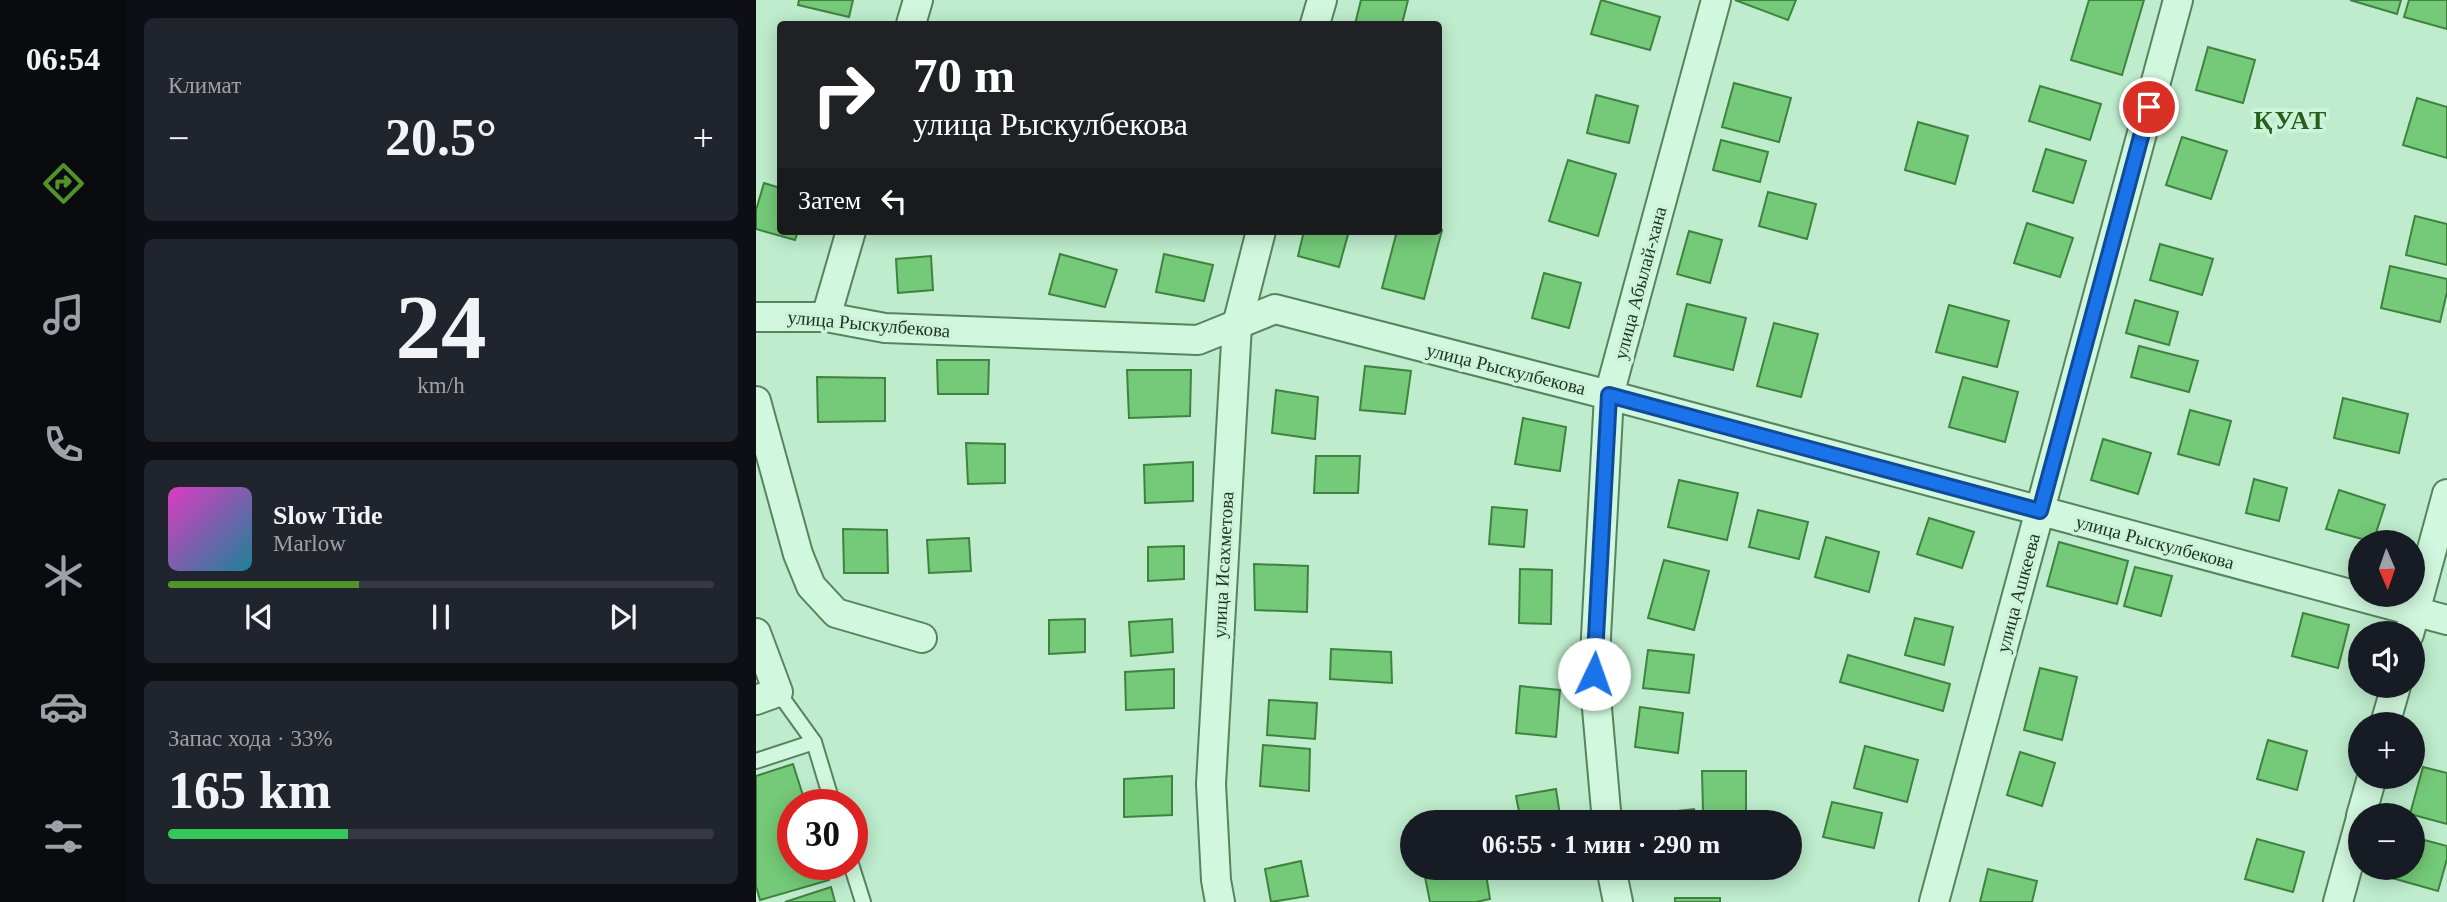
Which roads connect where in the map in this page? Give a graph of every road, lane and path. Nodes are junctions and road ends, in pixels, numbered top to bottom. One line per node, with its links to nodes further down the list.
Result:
1 (918, 0): 5 (street)
2 (1321, 0): 6 (street)
3 (1716, 0): 13 (street, улица Абылай-хана)
4 (2178, 0): 16 (street, улица Ашкеева)
5 (912, 21)
6 (1316, 21)
7 (850, 235): 10 (street)
8 (1260, 235): 11 (street, улица Исахметова)
9 (756, 317): 10 (street, улица Рыскулбекова); 12 (street)
10 (826, 317): 11 (street, улица Рыскулбекова)
11 (1237, 325): 13 (street, улица Рыскулбекова); 32 (street, улица Исахметова)
12 (756, 329)
13 (1609, 395): 16 (street, улица Рыскулбекова); 27 (street, улица Абылай-хана)
14 (756, 401): 22 (street)
15 (2447, 494): 19 (street)
16 (2040, 511): 18 (street, улица Рыскулбекова); 34 (street, улица Ашкеева)
17 (2447, 620): 20 (street, улица Рыскулбекова)
18 (2405, 621)
19 (2413, 621)
20 (2425, 622)
21 (756, 633): 23 (street)
22 (922, 638)
23 (767, 696): 24 (lane)
24 (814, 742): 25 (lane); 26 (lane)
25 (756, 761)
26 (828, 789)
27 (1606, 810)
28 (2348, 867): 35 (street)
29 (856, 880): 31 (lane)
30 (1613, 880): 33 (street)
31 (863, 902)
32 (1220, 902)
33 (1618, 902)
34 (1934, 902)
35 (2339, 902)

